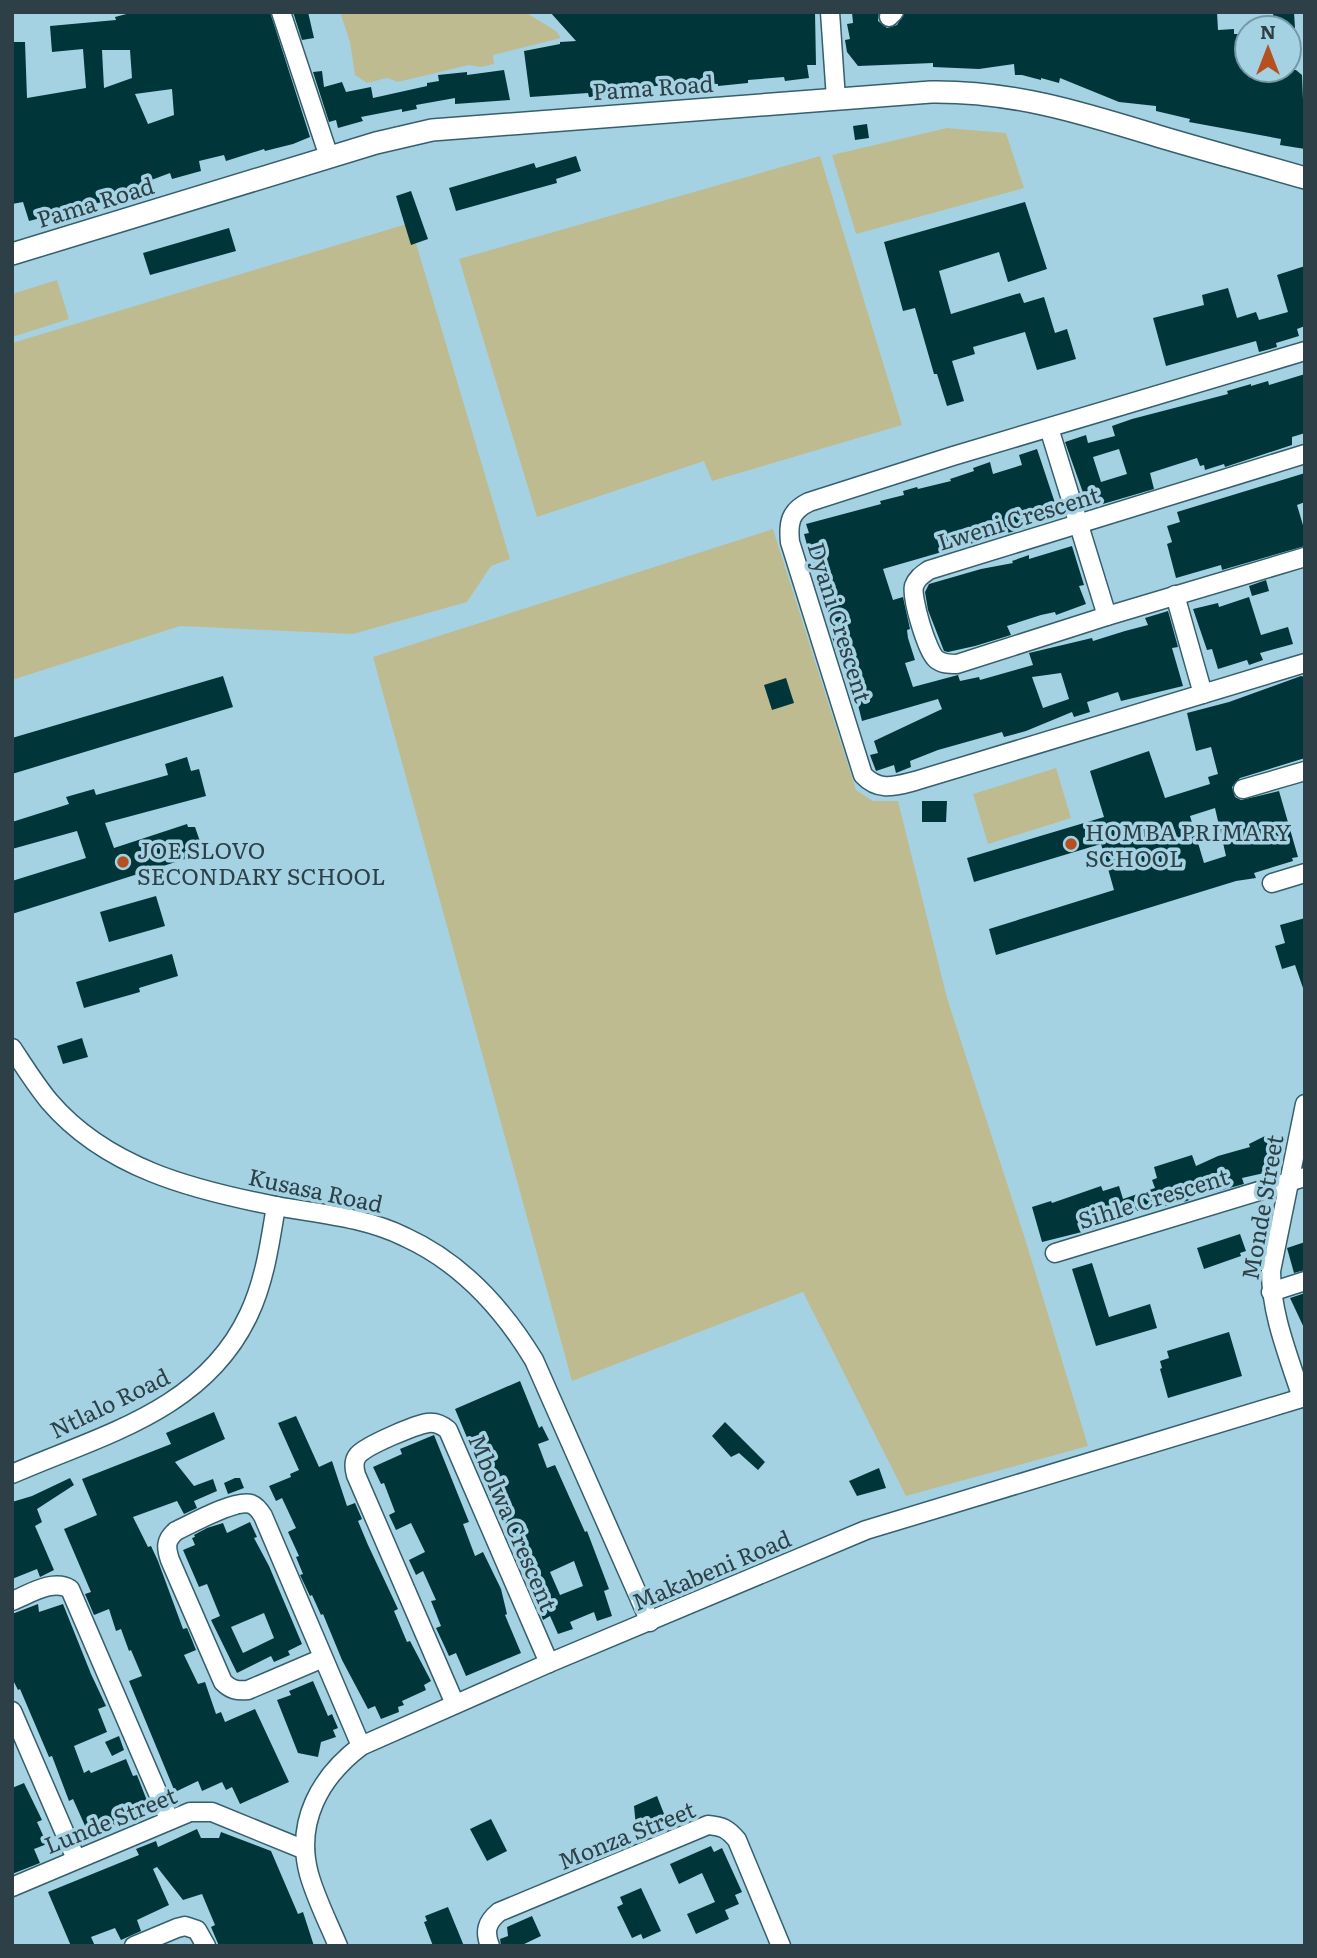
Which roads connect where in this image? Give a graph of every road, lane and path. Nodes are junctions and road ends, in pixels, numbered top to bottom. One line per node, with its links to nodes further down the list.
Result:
1 (281, 12): 4 (street)
2 (830, 12): 3 (street)
3 (836, 99): 4 (street, Pama Road); 5 (street, Pama Road)
4 (329, 157): 6 (street, Pama Road)
5 (1305, 178)
6 (12, 254)
7 (1305, 351): 8 (street, Dyani Crescent)
8 (1049, 428): 10 (street); 15 (street, Dyani Crescent)
9 (1305, 454): 10 (street, Lweni Crescent)
10 (1079, 523): 13 (street); 13 (street, Lweni Crescent)
11 (1305, 557): 12 (street, Lweni Crescent)
12 (1175, 595): 13 (street, Lweni Crescent); 15 (street)
13 (1107, 616)
14 (1305, 663): 15 (street, Dyani Crescent)
15 (1203, 694)
16 (1305, 771): 17 (street)
17 (1243, 789)
18 (1305, 873): 19 (street)
19 (1272, 883)
20 (12, 1048): 23 (street, Kusasa Road)
21 (1305, 1104): 22 (street, Monde Street)
22 (1297, 1179): 24 (street, Sihle Crescent); 26 (street, Monde Street)
23 (276, 1206): 28 (street, Ntlalo Road); 30 (street, Kusasa Road)
24 (1055, 1253)
25 (1305, 1281): 26 (street)
26 (1271, 1292): 27 (street, Monde Street)
27 (1303, 1397): 30 (street, Makabeni Road)
28 (12, 1474)
29 (12, 1601): 36 (street)
30 (650, 1622): 32 (street, Makabeni Road)
31 (323, 1658): 31 (street); 35 (street)
32 (549, 1663): 33 (street, Makabeni Road); 33 (street, Mbolwa Crescent)
33 (454, 1704): 35 (street, Makabeni Road)
34 (12, 1711): 38 (street)
35 (361, 1746): 37 (street, Makabeni Road)
36 (169, 1819): 37 (street, Lunde Street); 38 (street, Lunde Street)
37 (305, 1850): 42 (street, Makabeni Road)
38 (76, 1859): 39 (street, Lunde Street)
39 (12, 1887)
40 (134, 1946): 41 (street)
41 (206, 1946)
42 (338, 1946)
43 (490, 1946): 44 (street, Monza Street)
44 (781, 1946)

